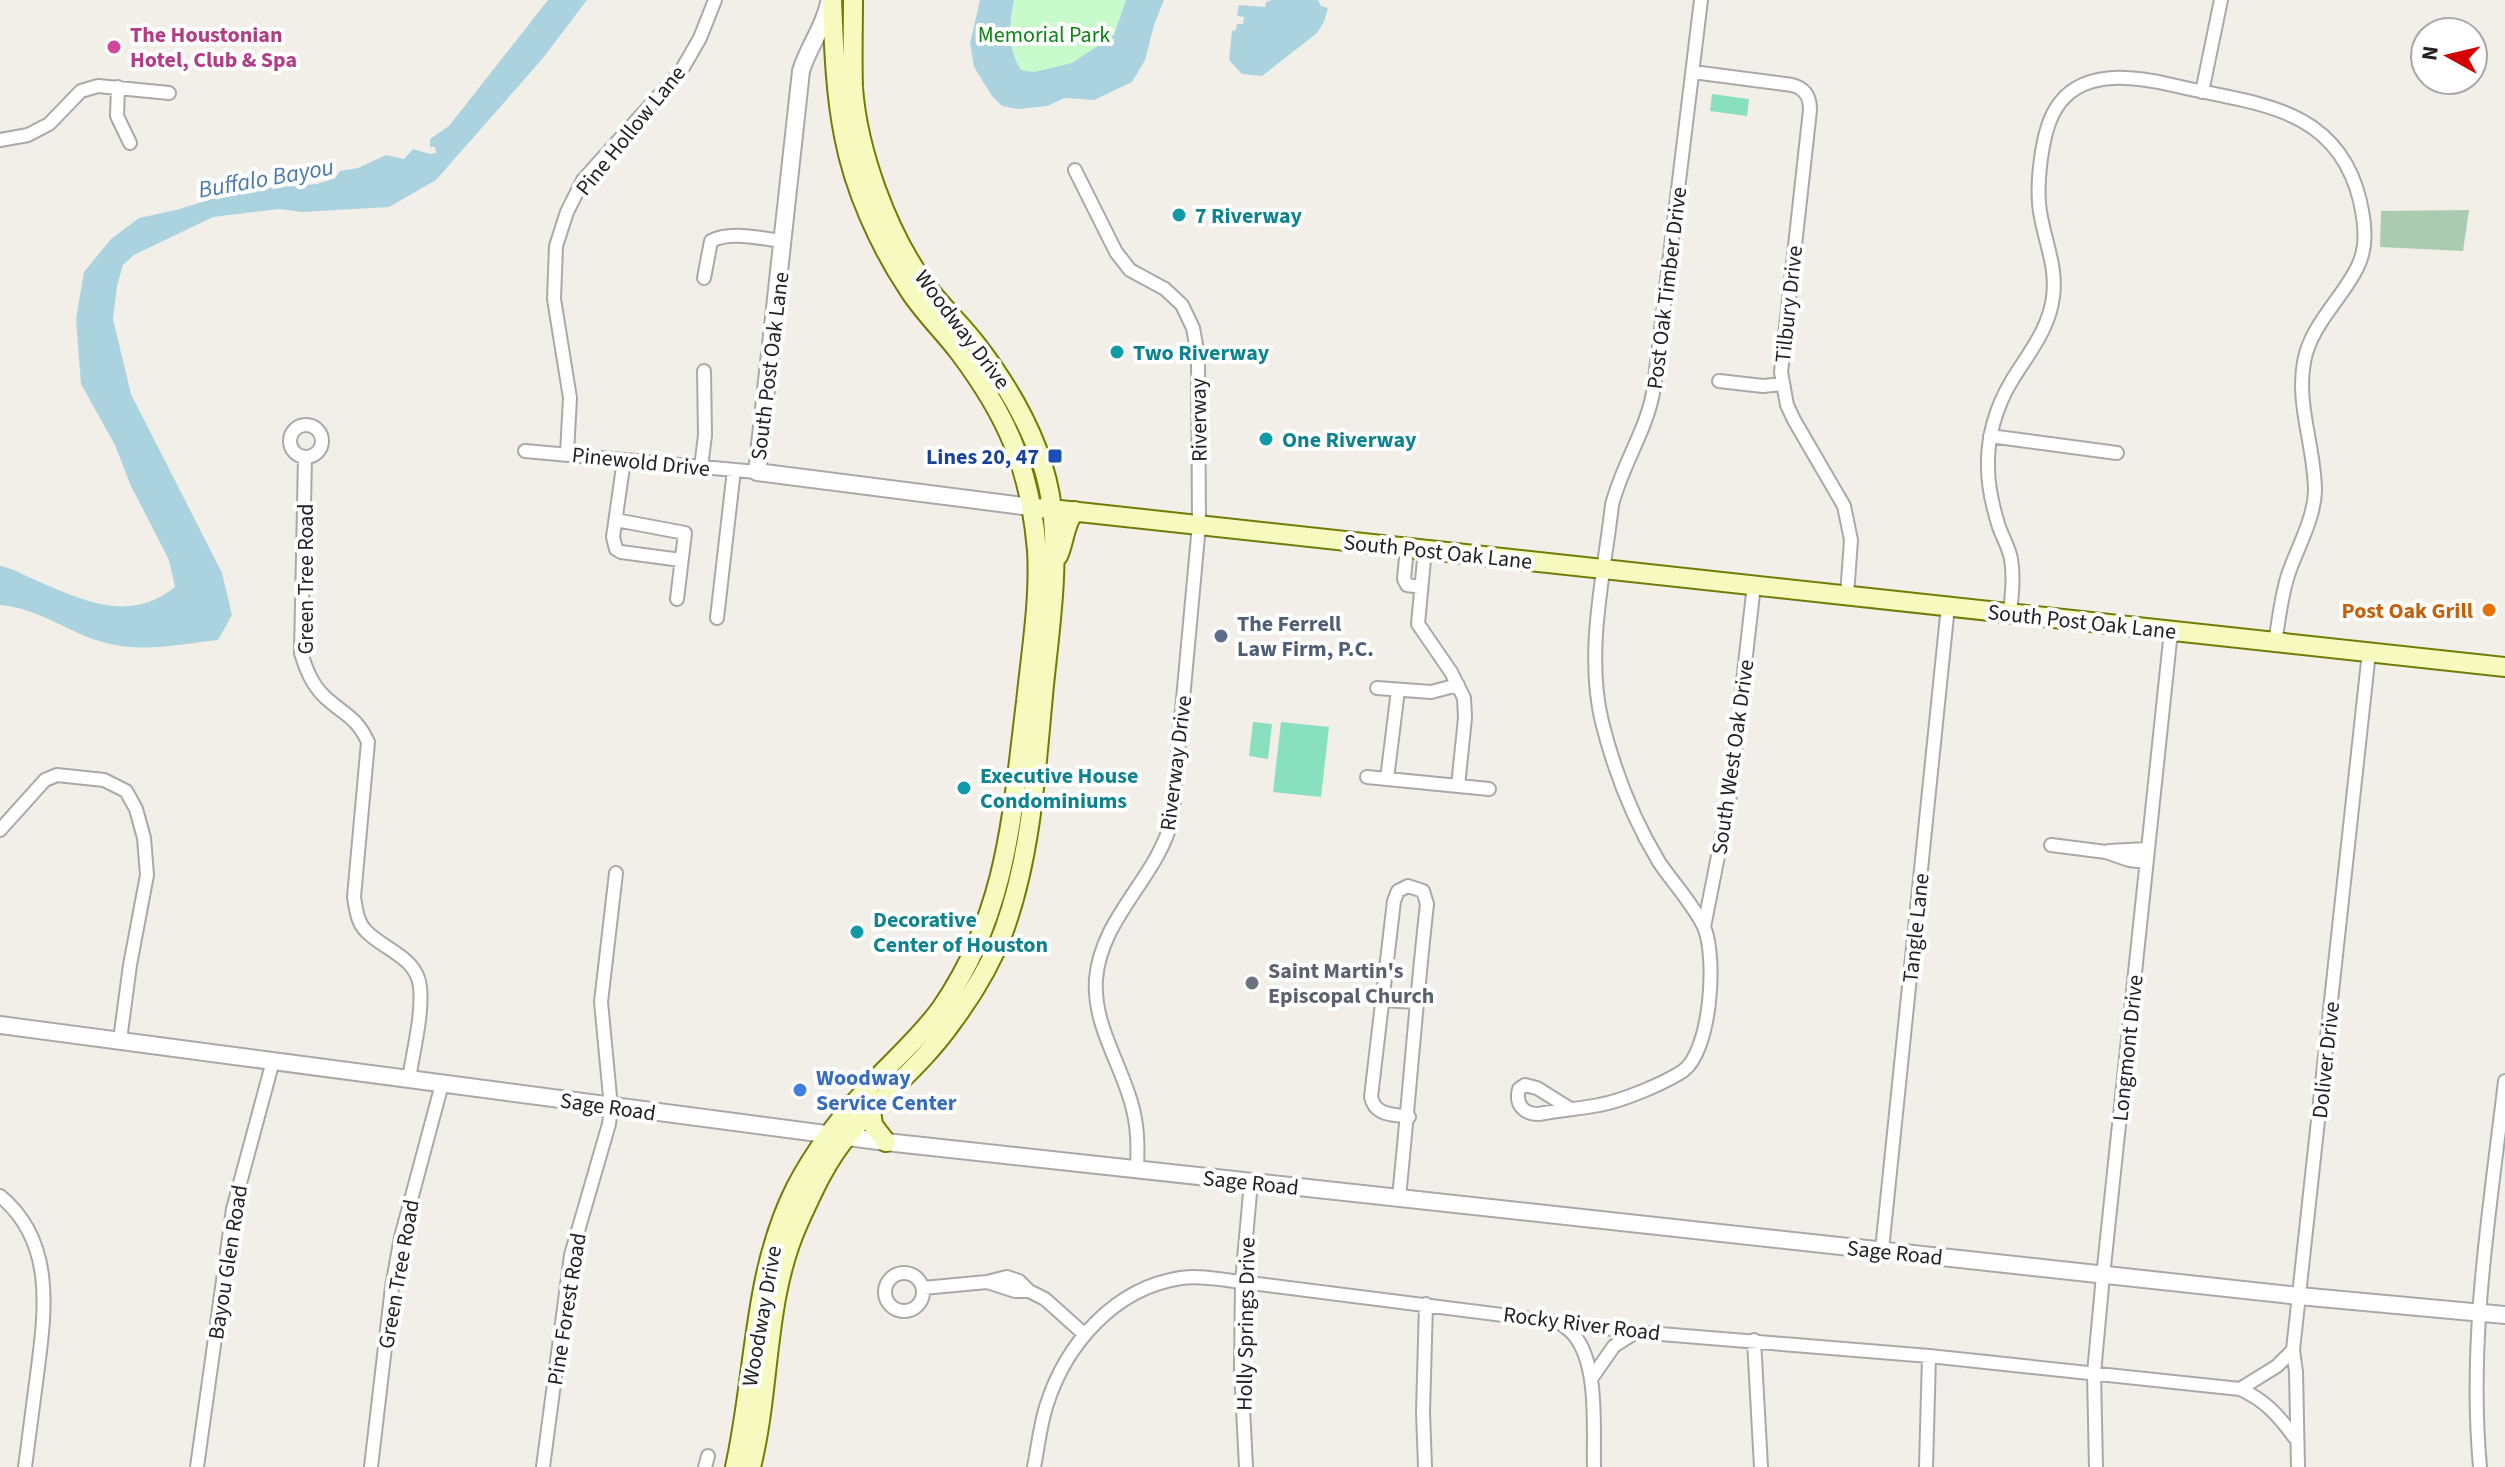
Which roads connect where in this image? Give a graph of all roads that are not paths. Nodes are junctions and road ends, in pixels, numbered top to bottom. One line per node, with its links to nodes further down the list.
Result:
1 (715, 0): 24 (street, Pine Hollow Lane)
2 (831, 0): 6 (main road, Woodway Drive); 9 (street, South Post Oak Lane)
3 (853, 0): 12 (main road, Woodway Drive)
4 (1701, 0): 7 (street, Post Oak Timber Drive)
5 (2221, 0): 10 (street)
6 (835, 69): 9 (street); 12 (main road, Woodway Drive)
7 (1693, 72): 21 (street, Tilbury Drive); 39 (street, Post Oak Timber Drive)
8 (118, 87): 11 (street); 13 (street); 14 (street)
9 (801, 87): 16 (street, South Post Oak Lane)
10 (2202, 92): 22 (street); 47 (street)
11 (169, 93)
12 (848, 104): 18 (main road, Woodway Drive)
13 (0, 140)
14 (130, 143)
15 (1075, 170): 35 (street, Riverway)
16 (783, 241): 17 (street); 30 (street, South Post Oak Lane)
17 (704, 278)
18 (952, 329): 31 (main road, Woodway Drive); 32 (main road, Woodway Drive)
19 (704, 371): 28 (street)
20 (1719, 381): 21 (street)
21 (1782, 384): 41 (street, Tilbury Drive)
22 (1990, 436): 25 (street); 44 (street)
23 (525, 451): 24 (street, Pinewold Drive)
24 (567, 453): 27 (street, Pinewold Drive)
25 (2117, 453)
26 (305, 457): 69 (street, Green Tree Road)
27 (624, 460): 28 (street, Pinewold Drive); 34 (street)
28 (701, 467): 29 (street, Pinewold Drive)
29 (734, 470): 30 (street, Pinewold Drive); 45 (street)
30 (757, 472): 31 (street, South Post Oak Lane)
31 (1031, 507): 32 (main road, South Post Oak Lane); 50 (main road, Woodway Drive)
32 (1052, 509): 33 (main road, South Post Oak Lane); 38 (main road, Woodway Drive)
33 (1075, 511): 35 (main road, South Post Oak Lane); 38 (main road)
34 (616, 520): 37 (street); 37 (street)
35 (1199, 525): 36 (main road, South Post Oak Lane); 78 (street, Riverway Drive)
36 (1416, 548): 39 (main road, South Post Oak Lane); 51 (street)
37 (681, 560): 42 (street)
38 (1054, 565): 50 (main road, Woodway Drive)
39 (1604, 569): 40 (main road, South Post Oak Lane); 63 (street, Post Oak Timber Drive)
40 (1754, 585): 41 (main road, South Post Oak Lane); 63 (street, South West Oak Drive)
41 (1847, 595): 43 (main road, South Post Oak Lane)
42 (677, 599)
43 (1948, 606): 44 (main road, South Post Oak Lane); 82 (street, Tangle Lane)
44 (2010, 613): 46 (main road, South Post Oak Lane)
45 (717, 618)
46 (2171, 631): 47 (main road, South Post Oak Lane); 61 (street, Longmont Drive)
47 (2275, 642): 48 (main road, South Post Oak Lane)
48 (2369, 652): 49 (main road, South Post Oak Lane); 86 (street, Doliver Drive)
49 (2505, 667)
50 (1036, 682): 60 (main road, Woodway Drive)
51 (1458, 685): 53 (street); 56 (street)
52 (1377, 688): 53 (street)
53 (1398, 690): 55 (street)
54 (1367, 777): 55 (street)
55 (1387, 779): 56 (street)
56 (1458, 786): 57 (street)
57 (1489, 789)
58 (0, 830): 67 (street)
59 (2051, 845): 61 (street)
60 (1016, 852): 74 (main road, Woodway Drive); 76 (main road, Woodway Drive)
61 (2147, 855): 83 (street, Longmont Drive)
62 (616, 873): 72 (street, Pine Forest Road)
63 (1704, 927): 73 (street)
64 (1383, 1000): 65 (street); 65 (street); 75 (street)
65 (1416, 1002): 75 (street)
66 (0, 1025): 67 (street, Sage Road)
67 (120, 1040): 68 (street, Sage Road)
68 (273, 1061): 69 (street, Sage Road); 102 (street, Bayou Glen Road)
69 (409, 1079): 71 (street, Sage Road)
70 (2505, 1081): 88 (street)
71 (442, 1084): 72 (street, Sage Road); 103 (street, Green Tree Road)
72 (611, 1107): 76 (street, Sage Road); 104 (street, Pine Forest Road)
73 (1569, 1108)
74 (871, 1110): 76 (main road, Woodway Drive); 77 (main road)
75 (1409, 1117): 81 (street)
76 (838, 1135): 77 (street, Sage Road); 96 (main road, Woodway Drive)
77 (886, 1142): 78 (street, Sage Road)
78 (1137, 1169): 79 (street, Sage Road)
79 (1251, 1182): 81 (street, Sage Road); 84 (street, Holly Springs Drive)
80 (0, 1196): 101 (street)
81 (1399, 1197): 82 (street, Sage Road)
82 (1882, 1250): 83 (street, Sage Road)
83 (2103, 1275): 86 (street, Sage Road); 97 (street, Longmont Drive)
84 (1242, 1282): 87 (street, Rocky River Road); 92 (street, Rocky River Road); 108 (street, Holly Springs Drive)
85 (923, 1288): 92 (street)
86 (2299, 1296): 88 (street, Sage Road); 94 (street, Doliver Drive)
87 (1426, 1304): 90 (street, Rocky River Road); 109 (street)
88 (2479, 1312): 89 (street, Sage Road); 115 (street)
89 (2505, 1315)
90 (1559, 1322): 91 (street, Rocky River Road); 98 (street)
91 (1636, 1332): 93 (street, Rocky River Road); 98 (street)
92 (1084, 1334): 107 (street, Rocky River Road)
93 (1754, 1340): 95 (street, Rocky River Road); 111 (street)
94 (2293, 1350): 99 (street); 100 (street, Doliver Drive)
95 (1929, 1356): 97 (street, Rocky River Road); 112 (street)
96 (759, 1367): 105 (main road, Woodway Drive); 106 (main road, Woodway Drive)
97 (2094, 1373): 99 (street, Rocky River Road); 113 (street, Longmont Drive)
98 (1591, 1379): 110 (street)
99 (2240, 1389): 100 (street, Rocky River Road)
100 (2295, 1438): 114 (street, Doliver Drive)
101 (25, 1467)
102 (197, 1467)
103 (371, 1467)
104 (543, 1467)
105 (735, 1467)
106 (751, 1467)
107 (1034, 1467)
108 (1246, 1467)
109 (1425, 1467)
110 (1594, 1467)
111 (1761, 1467)
112 (1926, 1467)
113 (2096, 1467)
114 (2298, 1467)
115 (2480, 1467)

